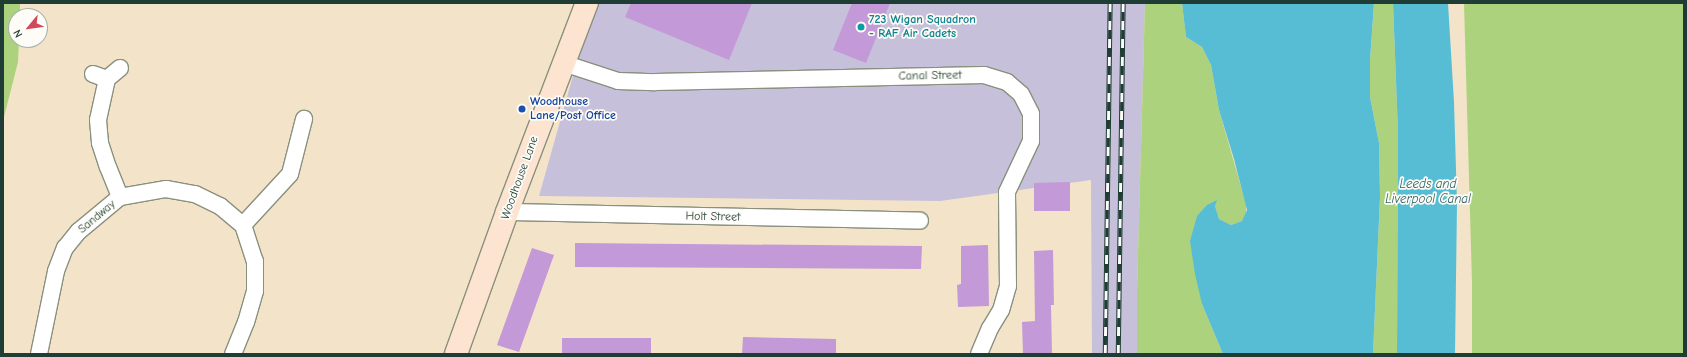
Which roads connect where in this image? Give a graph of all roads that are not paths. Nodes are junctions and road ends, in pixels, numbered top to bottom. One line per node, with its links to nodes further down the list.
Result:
1 (587, 3): 2 (main road, Woodhouse Lane)
2 (563, 63): 6 (main road, Woodhouse Lane); 12 (street, Canal Street)
3 (120, 68): 5 (street)
4 (304, 119): 8 (street)
5 (120, 197): 8 (street, Sandway); 9 (street, Sandway)
6 (507, 212): 7 (street, Holt Street); 11 (main road, Woodhouse Lane)
7 (920, 221)
8 (243, 225): 10 (street)
9 (38, 354)
10 (233, 354)
11 (456, 354)
12 (979, 354)

